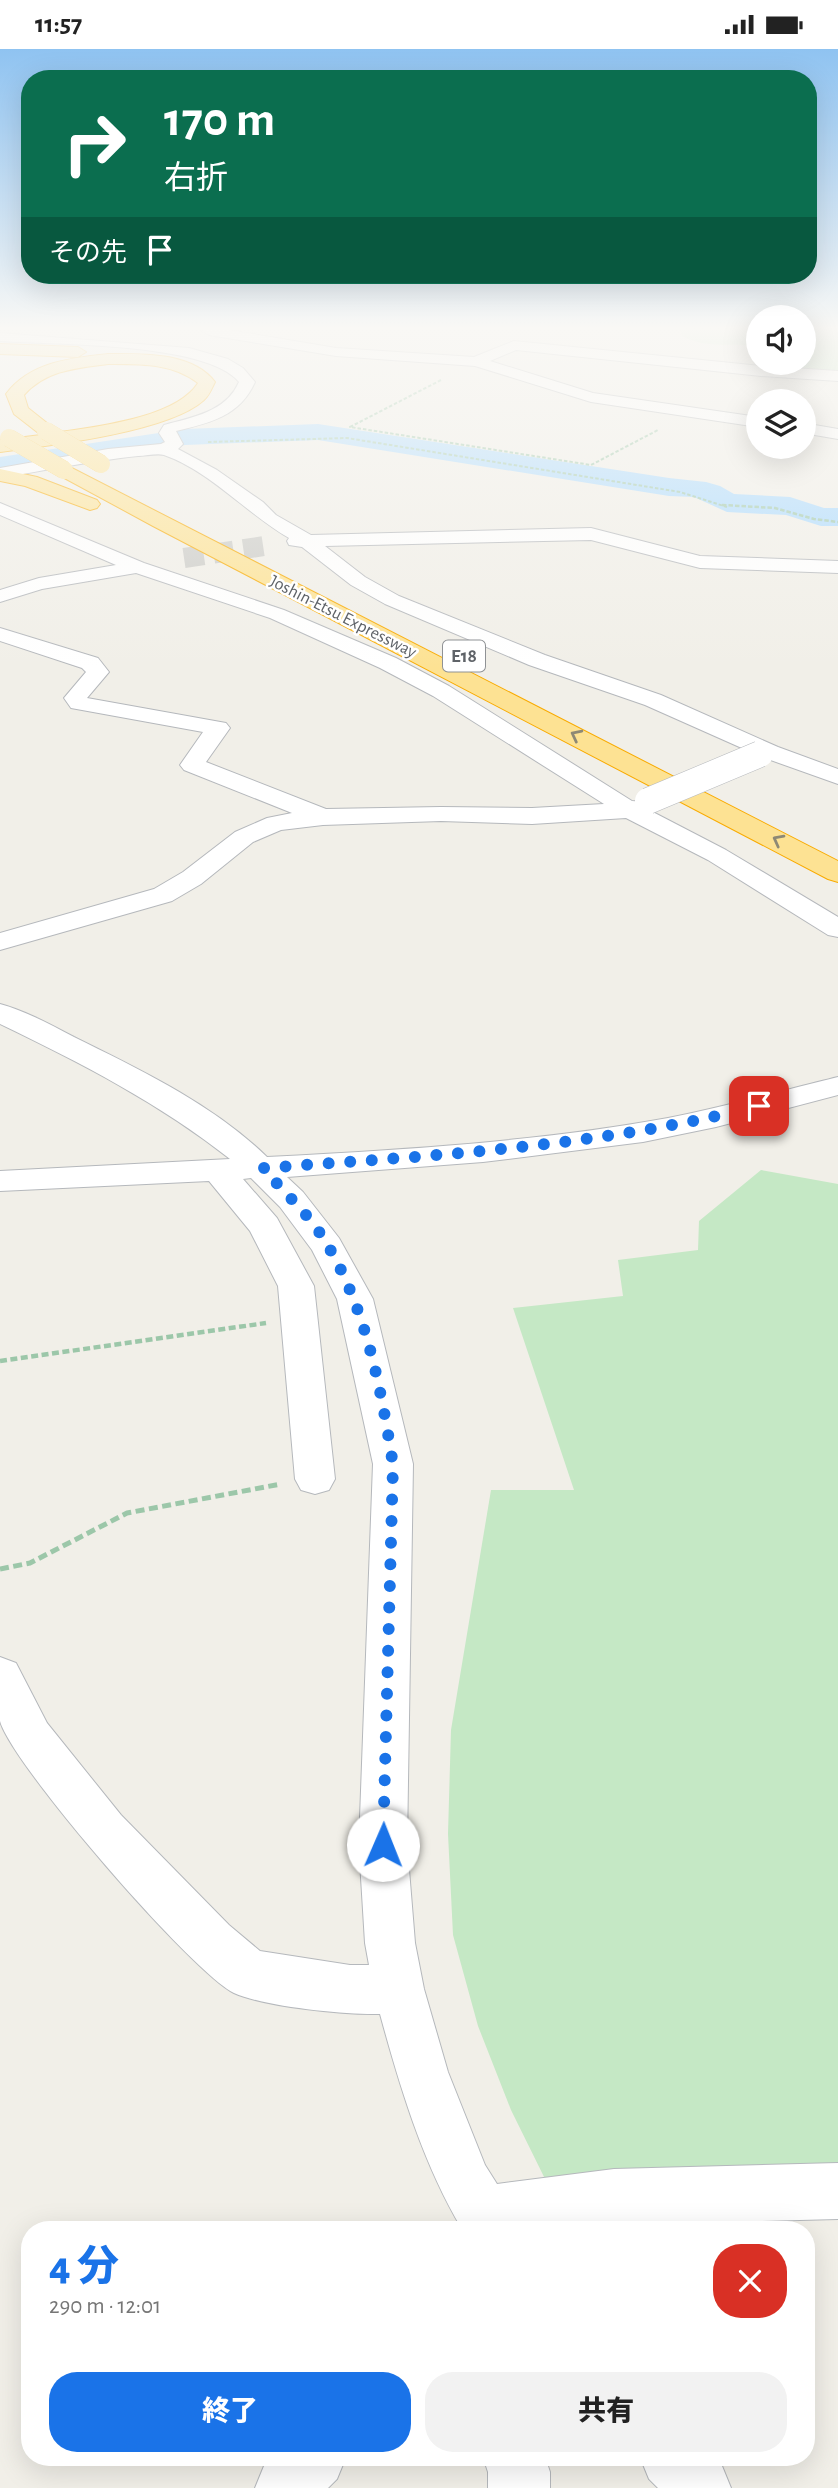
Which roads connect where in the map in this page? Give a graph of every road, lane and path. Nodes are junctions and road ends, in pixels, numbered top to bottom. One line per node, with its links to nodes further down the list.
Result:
1 (20, 441): 9 (highway)
2 (55, 441): 11 (highway, Joshin-Etsu Expressway / E18)
3 (85, 441): 9 (highway)
4 (169, 441): 10 (street)
5 (285, 441): 10 (path)
6 (364, 441): 15 (path)
7 (438, 441): 8 (path)
8 (637, 441)
9 (2, 442): 22 (highway, Joshin-Etsu Expressway / E18, bridge)
10 (170, 446): 12 (street); 16 (street)
11 (95, 464): 13 (highway); 26 (highway, Joshin-Etsu Expressway / E18)
12 (0, 474): 22 (highway)
13 (122, 475)
14 (0, 508): 19 (street)
15 (838, 522)
16 (304, 539): 17 (street); 20 (street); 24 (street)
17 (271, 545)
18 (172, 560): 19 (street)
19 (137, 567): 21 (street); 27 (street)
20 (838, 567)
21 (0, 596)
22 (373, 632): 29 (highway, Joshin-Etsu Expressway / E18, one-way to 22)
23 (0, 634): 28 (street)
24 (765, 753): 25 (street); 27 (street, bridge)
25 (838, 777)
26 (737, 793)
27 (639, 805): 28 (street); 30 (street)
28 (323, 817): 31 (street)
29 (838, 873)
30 (838, 929)
31 (0, 942)
32 (0, 1013): 35 (street)
33 (838, 1086): 35 (street)
34 (216, 1168): 35 (street); 36 (street); 37 (street)
35 (263, 1168): 42 (street)
36 (0, 1181)
37 (299, 1319): 38 (path); 39 (street)
38 (0, 1361)
39 (315, 1479): 40 (path)
40 (0, 1569)
41 (0, 1676): 42 (street)
42 (399, 1989): 44 (street)
43 (838, 2191): 45 (street)
44 (488, 2221)
45 (494, 2221)
46 (307, 2466): 48 (street)
47 (517, 2466): 49 (street)
48 (286, 2488)
49 (519, 2488)

